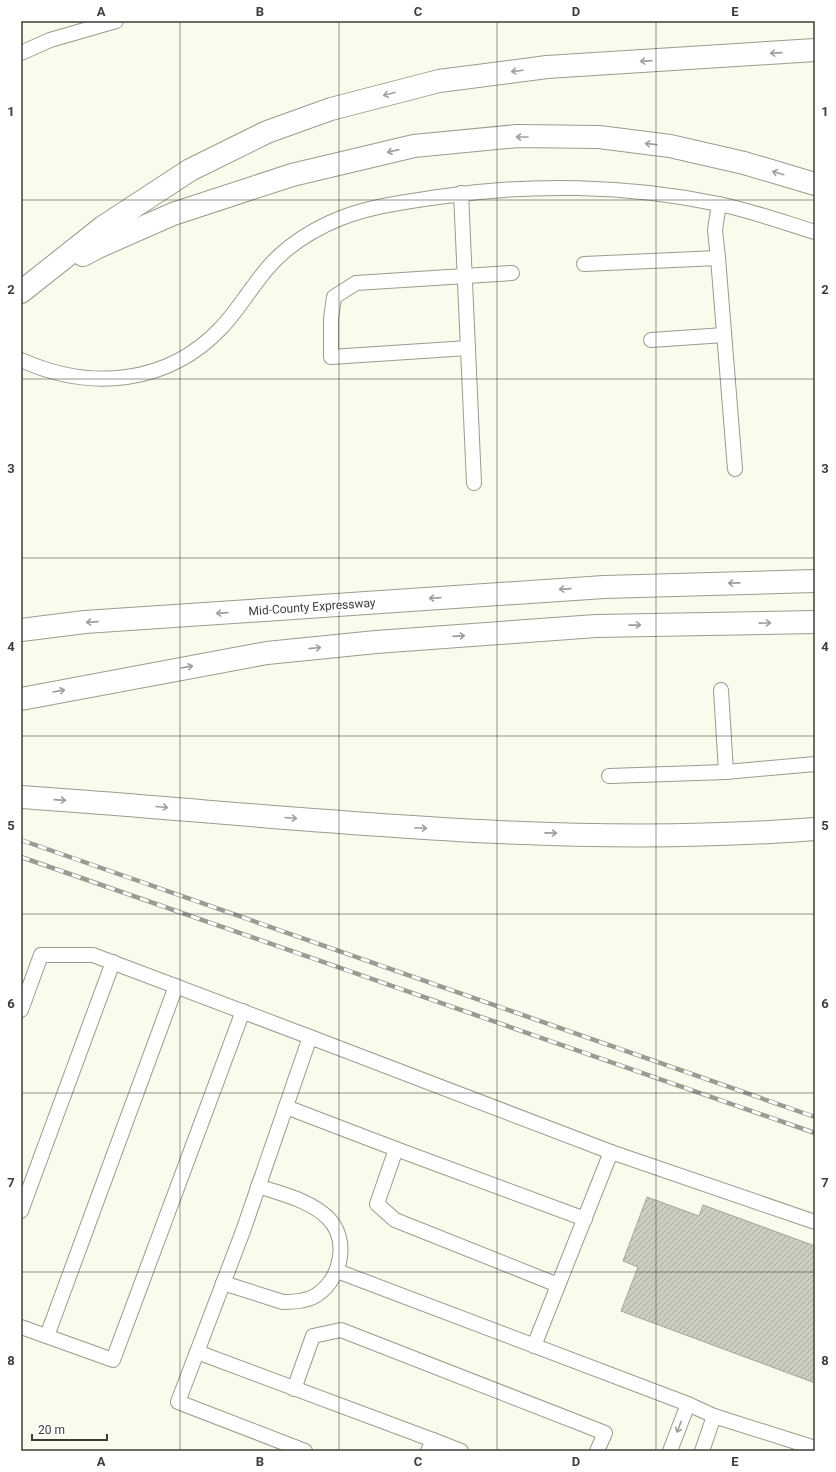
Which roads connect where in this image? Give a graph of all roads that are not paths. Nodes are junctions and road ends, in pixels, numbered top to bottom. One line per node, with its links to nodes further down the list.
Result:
1 (116, 21): 3 (lane)
2 (815, 50): 12 (highway, one-way to 12)
3 (21, 54)
4 (815, 184): 12 (highway, one-way to 12)
5 (461, 193): 6 (lane); 11 (lane); 16 (lane)
6 (719, 204): 7 (lane); 8 (lane)
7 (815, 232)
8 (718, 258): 9 (lane); 13 (lane)
9 (584, 264)
10 (512, 273): 11 (lane)
11 (464, 276): 15 (lane); 15 (lane)
12 (21, 292)
13 (724, 335): 14 (lane); 17 (lane)
14 (651, 340)
15 (468, 348): 18 (lane)
16 (21, 360)
17 (735, 469)
18 (474, 483)
19 (815, 581): 21 (highway, Mid-County Expressway, one-way to 21)
20 (815, 622): 23 (highway, one-way to 20)
21 (21, 630)
22 (721, 690): 25 (lane)
23 (21, 699)
24 (815, 764): 25 (lane)
25 (726, 772): 26 (lane)
26 (610, 776)
27 (21, 797): 28 (highway, one-way to 28)
28 (815, 829)
29 (113, 962): 30 (lane); 31 (lane); 38 (lane)
30 (176, 986): 32 (lane); 45 (lane)
31 (21, 1010)
32 (243, 1011): 33 (lane); 45 (lane)
33 (310, 1036): 34 (lane); 36 (lane)
34 (286, 1107): 35 (lane); 37 (lane)
35 (396, 1149): 39 (lane); 43 (lane)
36 (611, 1152): 39 (lane); 40 (lane)
37 (258, 1186): 41 (lane); 42 (lane)
38 (21, 1211)
39 (585, 1218): 43 (lane)
40 (815, 1222)
41 (337, 1271): 42 (lane); 46 (lane)
42 (223, 1282): 47 (lane)
43 (558, 1285): 46 (lane)
44 (21, 1326): 45 (lane)
45 (47, 1336)
46 (534, 1346): 49 (lane)
47 (197, 1352): 48 (lane); 53 (lane)
48 (294, 1389): 51 (lane); 55 (lane)
49 (688, 1404): 50 (lane); 56 (lane, one-way to 56)
50 (714, 1416): 52 (lane); 57 (lane)
51 (430, 1446): 54 (lane)
52 (815, 1448)
53 (305, 1451)
54 (461, 1451)
55 (597, 1451)
56 (670, 1451)
57 (702, 1451)

